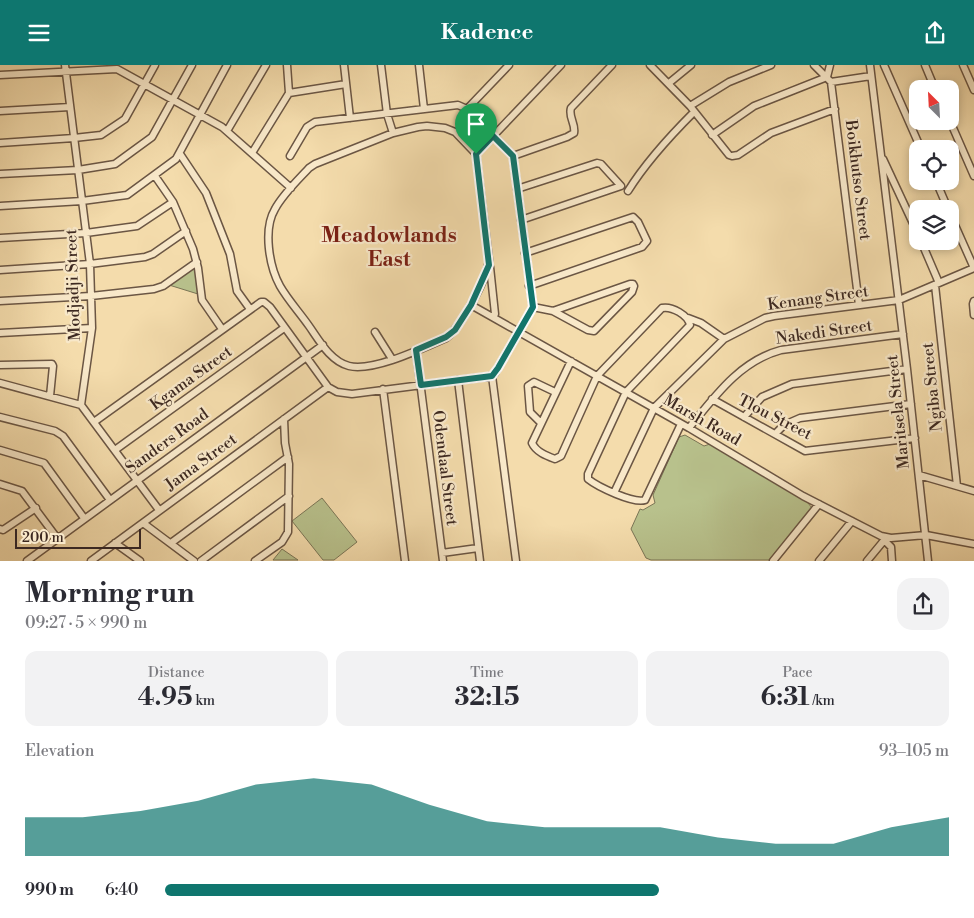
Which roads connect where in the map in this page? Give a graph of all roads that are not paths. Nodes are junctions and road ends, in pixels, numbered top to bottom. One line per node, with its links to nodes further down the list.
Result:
1 (155, 65): 29 (street)
2 (192, 65): 34 (street)
3 (228, 65): 41 (street)
4 (266, 65): 45 (street)
5 (287, 65): 33 (street)
6 (344, 65): 31 (street)
7 (381, 65): 42 (street)
8 (419, 65): 36 (street)
9 (509, 65): 37 (street)
10 (561, 65): 48 (street)
11 (610, 65): 56 (street)
12 (650, 65): 30 (street)
13 (691, 65): 30 (street)
14 (771, 65): 38 (street)
15 (814, 65): 26 (street)
16 (830, 65): 26 (street)
17 (870, 65): 25 (street, Maritsela Street)
18 (884, 65): 50 (street)
19 (925, 65): 27 (street)
20 (963, 65): 32 (street)
21 (118, 67): 23 (street); 29 (street)
22 (65, 68): 23 (street); 24 (street); 35 (street, Modjadji Street)
23 (82, 68)
24 (0, 75)
25 (871, 76): 28 (street); 57 (street, Maritsela Street)
26 (826, 77): 28 (street); 47 (street)
27 (931, 80)
28 (831, 82): 39 (street, Boikhutso Street)
29 (145, 83): 34 (street); 49 (street)
30 (668, 83): 38 (street)
31 (346, 84): 33 (street); 43 (street)
32 (974, 90)
33 (289, 93): 52 (street)
34 (173, 99): 41 (street); 58 (street)
35 (70, 107): 40 (street); 49 (street, Modjadji Street)
36 (424, 109): 37 (street); 42 (street)
37 (467, 109): 48 (street)
38 (692, 109): 47 (street); 63 (street)
39 (835, 109): 47 (street); 89 (street, Boikhutso Street)
40 (0, 111)
41 (200, 114): 45 (street); 53 (street)
42 (387, 114): 43 (street); 46 (street)
43 (350, 118): 55 (street)
44 (954, 130): 61 (street)
45 (227, 131): 52 (street)
46 (393, 133): 54 (street); 62 (street)
47 (712, 135)
48 (493, 136): 54 (street); 56 (street)
49 (74, 138): 51 (street); 58 (street, Modjadji Street)
50 (917, 140)
51 (0, 143)
52 (252, 153): 62 (street)
53 (180, 154): 60 (street); 91 (street)
54 (476, 154): 76 (street)
55 (290, 156)
56 (513, 156): 64 (street)
57 (881, 156): 68 (street); 85 (street, Maritsela Street)
58 (78, 170): 59 (street); 65 (street, Modjadji Street)
59 (0, 174)
60 (154, 176): 65 (street); 66 (street)
61 (974, 176)
62 (292, 188): 105 (street)
63 (625, 188): 64 (street); 69 (street)
64 (517, 189): 69 (street)
65 (82, 201): 67 (street); 71 (street, Modjadji Street)
66 (173, 202): 70 (street); 71 (street)
67 (0, 206)
68 (909, 215)
69 (521, 221): 75 (street)
70 (186, 231): 77 (street); 78 (street)
71 (86, 233): 73 (street); 78 (street, Modjadji Street)
72 (959, 234): 79 (street)
73 (0, 238)
74 (924, 250): 81 (street, Ngiba Street)
75 (526, 253): 82 (street); 82 (street)
76 (489, 260): 84 (street); 88 (street)
77 (197, 263): 83 (street); 99 (street)
78 (90, 264): 80 (street); 83 (street, Modjadji Street)
79 (974, 268): 81 (street, Kenang Street)
80 (0, 269)
81 (937, 284): 85 (street, Kenang Street); 141 (street, Ngiba Street)
82 (529, 286): 90 (street)
83 (91, 296): 86 (street); 97 (street, Modjadji Street)
84 (493, 299): 94 (street); 96 (street)
85 (898, 300): 89 (street, Kenang Street); 103 (street, Maritsela Street)
86 (0, 301)
87 (974, 301): 93 (street)
88 (471, 305): 94 (street, Marsh Road); 106 (street)
89 (859, 305): 104 (street, Kenang Street)
90 (533, 307): 92 (street); 101 (street)
91 (250, 309): 98 (street); 99 (street)
92 (553, 311): 92 (street)
93 (974, 315)
94 (493, 317): 96 (street, Marsh Road)
95 (686, 317): 104 (street); 113 (street); 120 (street)
96 (502, 322): 101 (street, Marsh Road)
97 (92, 328): 102 (street); 124 (street, Modjadji Street)
98 (284, 328): 107 (street); 136 (street, Kgama Street)
99 (222, 329): 129 (street)
100 (375, 332): 108 (street)
101 (520, 332): 109 (street, Marsh Road); 112 (street)
102 (0, 333)
103 (903, 334): 111 (street, Maritsela Street); 122 (street, Nakedi Street)
104 (724, 339): 125 (street, Kenang Street)
105 (323, 345): 107 (street, Sanders Road); 108 (street)
106 (416, 350): 108 (street); 116 (street, Odendaal Street)
107 (306, 357): 117 (street); 139 (street, Sanders Road)
108 (392, 359)
109 (570, 361): 113 (street, Marsh Road); 119 (street)
110 (0, 365): 121 (street)
111 (908, 369): 123 (street, Maritsela Street); 127 (street)
112 (492, 376): 114 (street); 170 (street)
113 (597, 376): 120 (street, Marsh Road); 130 (street)
114 (458, 380): 116 (street); 159 (street)
115 (0, 383): 121 (street)
116 (421, 385): 118 (street); 160 (street, Odendaal Street)
117 (328, 387): 118 (street); 128 (street, Jama Street)
118 (383, 389): 167 (street)
119 (555, 392): 130 (street); 130 (street)
120 (626, 392): 125 (street, Marsh Road); 143 (street)
121 (50, 396): 124 (street)
122 (712, 399): 127 (street, Tlou Street); 132 (street, Nakedi Street)
123 (912, 403): 133 (street); 134 (street, Maritsela Street)
124 (81, 405): 129 (street)
125 (654, 408): 131 (street, Marsh Road); 143 (street)
126 (0, 417): 145 (street)
127 (744, 417): 133 (street, Tlou Street)
128 (284, 419): 137 (street); 148 (street, Jama Street)
129 (94, 422): 136 (street)
130 (541, 423)
131 (681, 423): 132 (street, Marsh Road); 143 (street)
132 (689, 428): 146 (street, Marsh Road)
133 (775, 434): 134 (street, Tlou Street)
134 (915, 438): 138 (street, Maritsela Street)
135 (0, 450): 149 (street)
136 (115, 450): 139 (street)
137 (288, 457): 144 (street); 157 (street)
138 (919, 475): 141 (street); 153 (street, Maritsela Street)
139 (137, 480): 145 (street, Sanders Road); 148 (street)
140 (0, 484): 147 (street)
141 (957, 486): 142 (street)
142 (974, 491)
143 (614, 493)
144 (289, 497): 165 (street); 166 (street)
145 (110, 500): 149 (street, Sanders Road)
146 (819, 504): 150 (street, Marsh Road); 171 (street)
147 (36, 508): 152 (street); 154 (street)
148 (159, 510): 151 (street, Jama Street)
149 (84, 518): 154 (street, Sanders Road)
150 (852, 521): 155 (street, Marsh Road); 172 (street)
151 (143, 523): 156 (street, Jama Street); 157 (street)
152 (0, 529)
153 (926, 535): 155 (street); 158 (street); 175 (street, Maritsela Street)
154 (57, 538): 161 (street, Sanders Road)
155 (885, 539): 173 (street); 174 (street)
156 (115, 543): 162 (street, Jama Street); 163 (street)
157 (171, 543): 164 (street)
158 (974, 544)
159 (478, 548): 160 (street); 169 (street)
160 (442, 553): 168 (street, Odendaal Street)
161 (27, 561)
162 (91, 561)
163 (140, 561)
164 (194, 561)
165 (201, 561)
166 (255, 561)
167 (405, 561)
168 (443, 561)
169 (480, 561)
170 (516, 561)
171 (773, 561)
172 (819, 561)
173 (867, 561)
174 (892, 561)
175 (928, 561)

